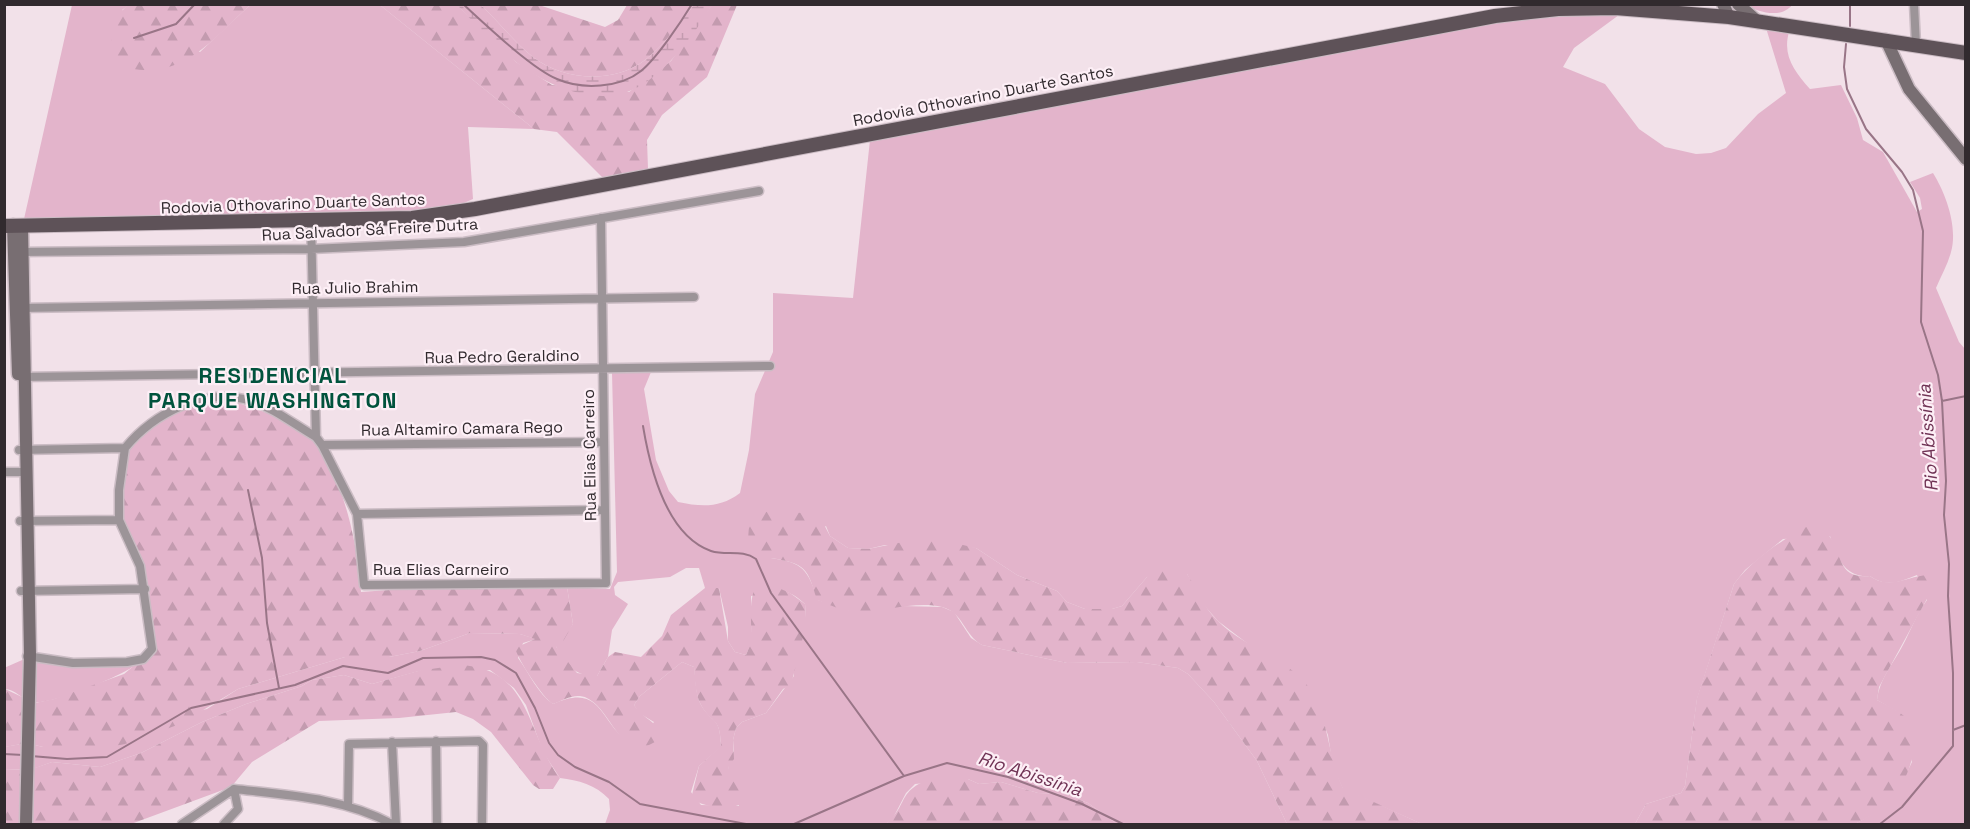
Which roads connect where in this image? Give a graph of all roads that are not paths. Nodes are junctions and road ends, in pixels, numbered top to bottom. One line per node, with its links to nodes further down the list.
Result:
1 (1708, 4): 5 (main road)
2 (1738, 4): 6 (street)
3 (1914, 4): 8 (street)
4 (1726, 11): 5 (main road, Rodovia Othovarino Duarte Santos); 6 (main road, Rodovia Othovarino Duarte Santos)
5 (1693, 14): 13 (main road, Rodovia Othovarino Duarte Santos)
6 (1758, 22): 7 (main road, Rodovia Othovarino Duarte Santos)
7 (1886, 40): 8 (main road, Rodovia Othovarino Duarte Santos); 10 (street)
8 (1916, 45): 9 (main road, Rodovia Othovarino Duarte Santos)
9 (1965, 53)
10 (1965, 159)
11 (759, 192): 12 (street, Rua Salvador Sá Freire Dutra)
12 (600, 218): 15 (street, Rua Salvador Sá Freire Dutra); 18 (street, Rua Elias Carreiro)
13 (311, 220): 14 (main road, Rodovia Othovarino Duarte Santos); 15 (street)
14 (13, 226): 16 (street)
15 (311, 249): 16 (street, Rua Salvador Sá Freire Dutra); 19 (street)
16 (19, 252): 20 (street)
17 (694, 297): 18 (street, Rua Julio Brahim)
18 (601, 298): 19 (street, Rua Julio Brahim); 22 (street, Rua Elias Carreiro)
19 (313, 302): 20 (street, Rua Julio Brahim); 23 (street)
20 (21, 308): 24 (street)
21 (770, 366): 22 (street, Rua Pedro Geraldino)
22 (602, 369): 23 (street, Rua Pedro Geraldino); 26 (street, Rua Elias Carreiro)
23 (314, 374): 24 (street, Rua Pedro Geraldino); 25 (street)
24 (22, 377): 29 (street)
25 (316, 437): 27 (street, Rua Elias Carneiro); 28 (street)
26 (603, 442): 27 (street, Rua Altamiro Camara Rego); 32 (street, Rua Elias Carreiro)
27 (322, 445): 33 (street, Rua Elias Carneiro)
28 (125, 448): 29 (street); 34 (street)
29 (23, 450): 31 (street)
30 (4, 472): 31 (street)
31 (23, 472): 35 (street)
32 (605, 510): 33 (street); 36 (street, Rua Elias Carreiro)
33 (357, 514): 36 (street, Rua Elias Carneiro)
34 (119, 519): 35 (street); 37 (street)
35 (24, 521): 38 (street)
36 (606, 583)
37 (145, 589): 38 (street); 39 (street)
38 (24, 591): 39 (street)
39 (28, 655): 44 (street)
40 (436, 741): 41 (street); 48 (street); 49 (street)
41 (392, 742): 43 (street); 47 (street)
42 (234, 789): 43 (street); 45 (street); 46 (street)
43 (348, 806): 47 (street)
44 (26, 825)
45 (182, 825)
46 (224, 825)
47 (394, 825)
48 (437, 825)
49 (482, 825)

